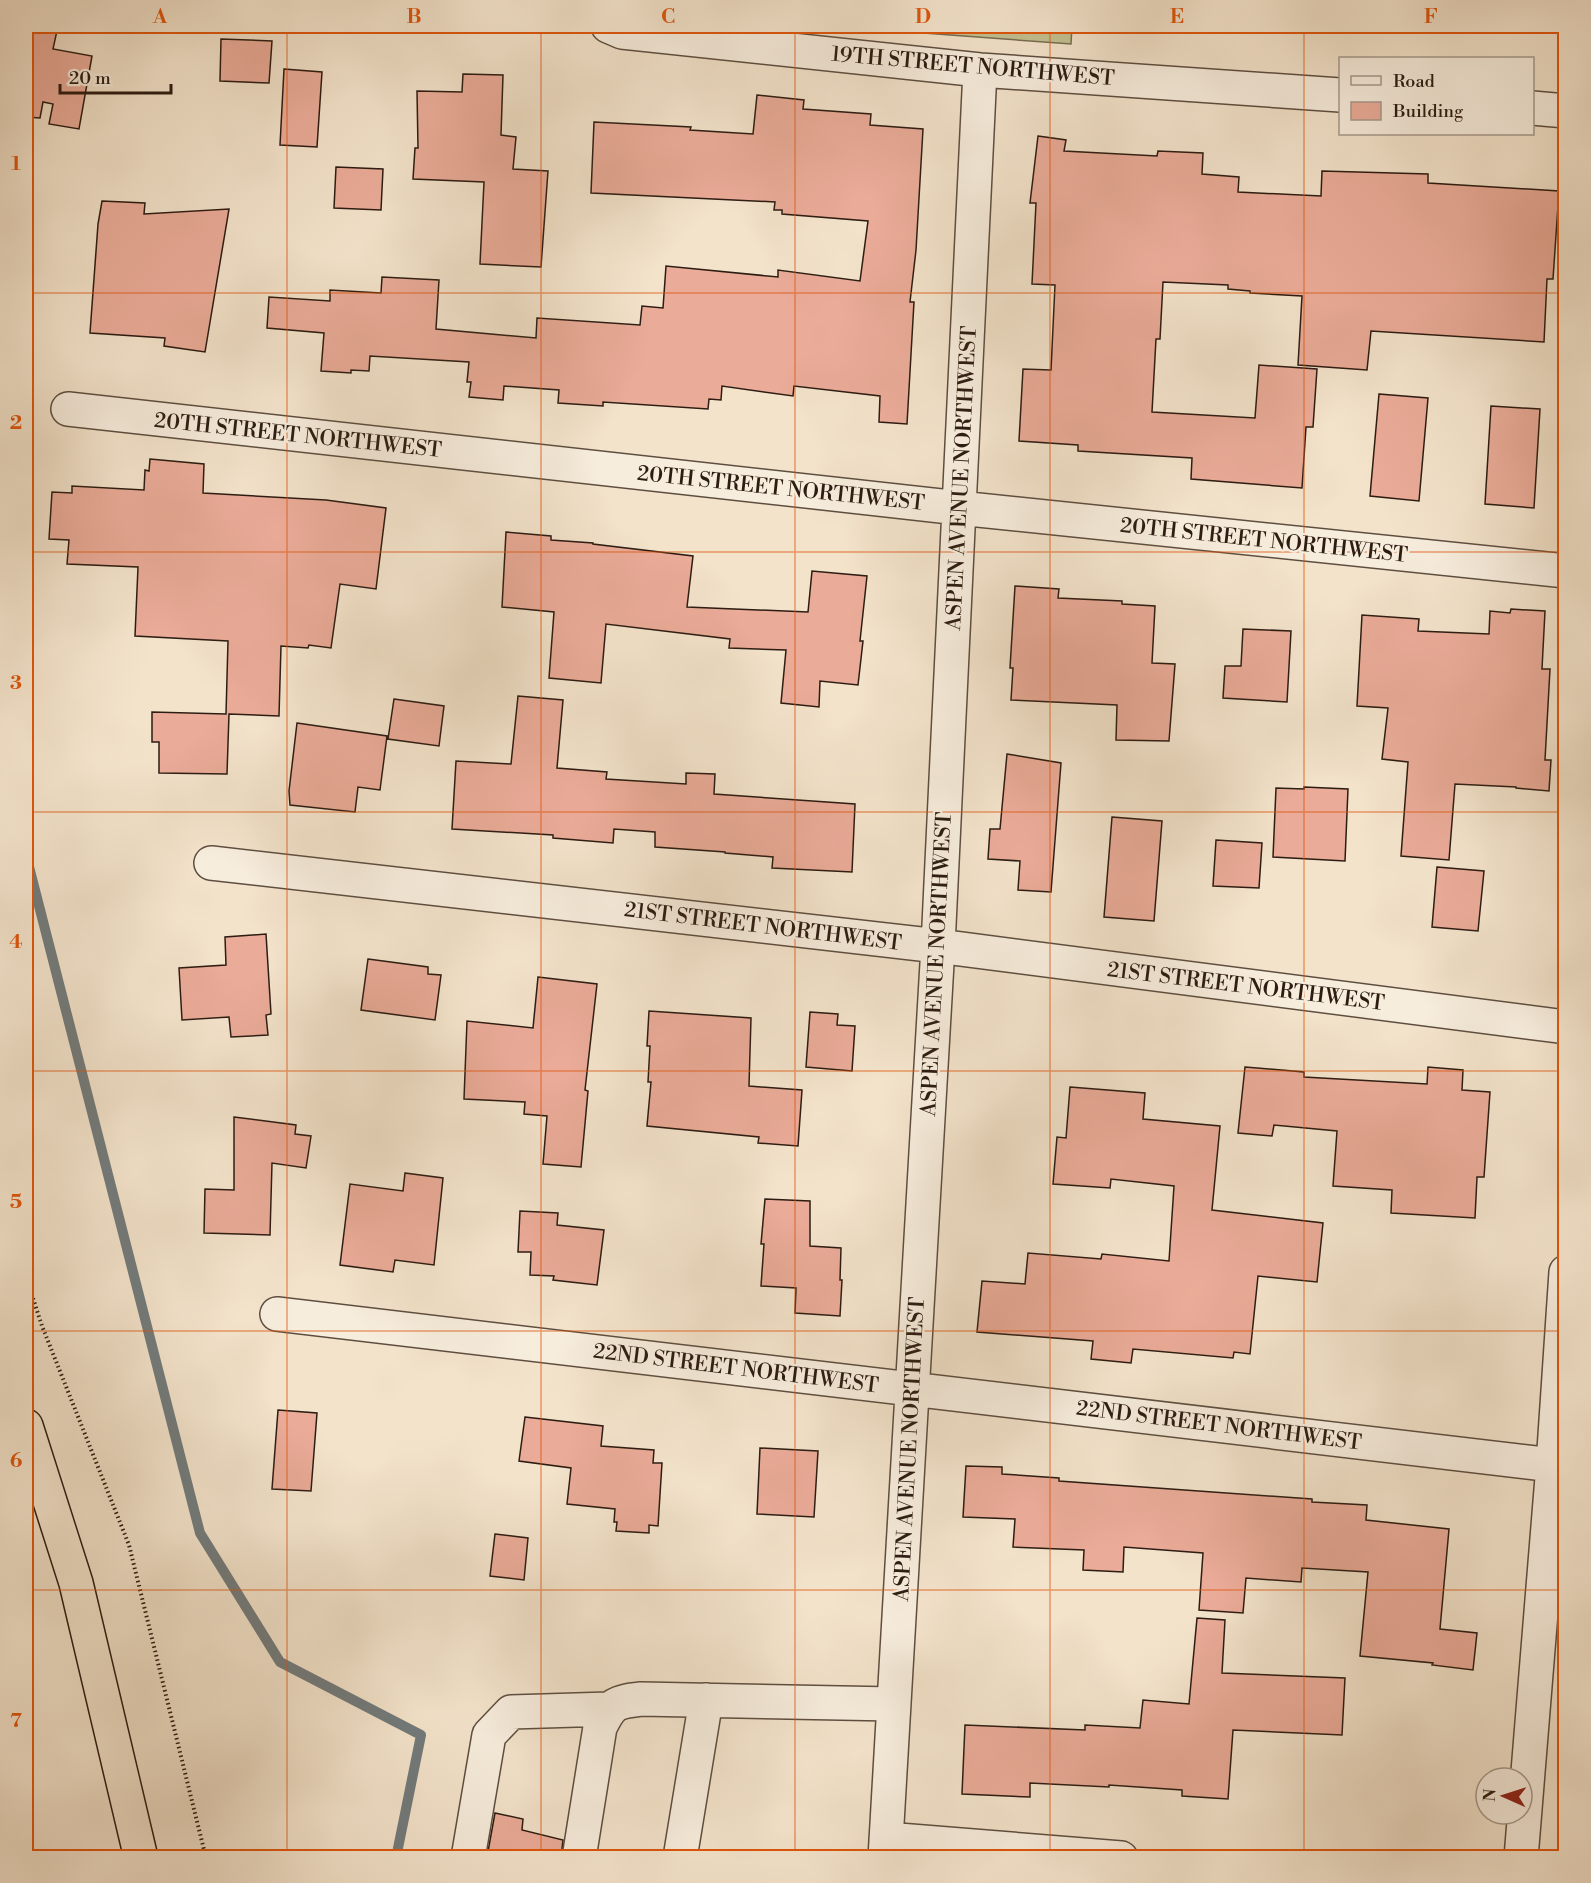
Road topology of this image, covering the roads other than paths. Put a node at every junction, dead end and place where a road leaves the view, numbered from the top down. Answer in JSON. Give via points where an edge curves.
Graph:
{"nodes":[{"id":1,"x":608,"y":26,"type":"edge"},
{"id":2,"x":741,"y":35,"type":"edge"},
{"id":3,"x":980,"y":70,"type":"junction"},
{"id":4,"x":1339,"y":95,"type":"edge"},
{"id":5,"x":1534,"y":108,"type":"edge"},
{"id":6,"x":1566,"y":111,"type":"edge"},
{"id":7,"x":68,"y":409,"type":"dead end"},
{"id":8,"x":959,"y":508,"type":"junction"},
{"id":9,"x":1566,"y":571,"type":"edge"},
{"id":10,"x":211,"y":863,"type":"dead end"},
{"id":11,"x":938,"y":946,"type":"junction"},
{"id":12,"x":1566,"y":1027,"type":"edge"},
{"id":13,"x":1566,"y":1272,"type":"edge"},
{"id":14,"x":277,"y":1314,"type":"dead end"},
{"id":15,"x":912,"y":1388,"type":"junction"},
{"id":16,"x":26,"y":1426,"type":"edge"},
{"id":17,"x":1553,"y":1465,"type":"junction"},
{"id":18,"x":706,"y":1700,"type":"junction"},
{"id":19,"x":893,"y":1704,"type":"junction"},
{"id":20,"x":609,"y":1709,"type":"junction"},
{"id":21,"x":885,"y":1848,"type":"edge"},
{"id":22,"x":141,"y":1857,"type":"edge"},
{"id":23,"x":468,"y":1857,"type":"edge"},
{"id":24,"x":579,"y":1857,"type":"edge"},
{"id":25,"x":680,"y":1857,"type":"edge"},
{"id":26,"x":1121,"y":1857,"type":"edge"},
{"id":27,"x":1521,"y":1857,"type":"edge"}],
"edges":[{"from":1,"to":2,"type":"street","name":"19TH STREET NORTHWEST","via":[[622,32]]},
{"from":2,"to":3,"type":"street","name":"19TH STREET NORTHWEST"},
{"from":3,"to":4,"type":"street","name":"19TH STREET NORTHWEST"},
{"from":3,"to":8,"type":"street","name":"ASPEN AVENUE NORTHWEST"},
{"from":5,"to":6,"type":"street"},
{"from":7,"to":8,"type":"street","name":"20TH STREET NORTHWEST"},
{"from":8,"to":9,"type":"street","name":"20TH STREET NORTHWEST"},
{"from":8,"to":11,"type":"street","name":"ASPEN AVENUE NORTHWEST"},
{"from":10,"to":11,"type":"street","name":"21ST STREET NORTHWEST"},
{"from":11,"to":12,"type":"street","name":"21ST STREET NORTHWEST"},
{"from":11,"to":15,"type":"street","name":"ASPEN AVENUE NORTHWEST"},
{"from":13,"to":17,"type":"street"},
{"from":14,"to":15,"type":"street","name":"22ND STREET NORTHWEST"},
{"from":15,"to":17,"type":"street","name":"22ND STREET NORTHWEST"},
{"from":15,"to":19,"type":"street","name":"ASPEN AVENUE NORTHWEST"},
{"from":16,"to":22,"type":"highway","via":[[76,1583]]},
{"from":17,"to":27,"type":"street"},
{"from":18,"to":19,"type":"street"},
{"from":18,"to":20,"type":"street","via":[[641,1700]]},
{"from":18,"to":25,"type":"street"},
{"from":19,"to":21,"type":"street","name":"ASPEN AVENUE NORTHWEST"},
{"from":20,"to":23,"type":"street","via":[[511,1712],[489,1735]]},
{"from":20,"to":24,"type":"street","via":[[600,1727]]},
{"from":21,"to":26,"type":"street"}]}
